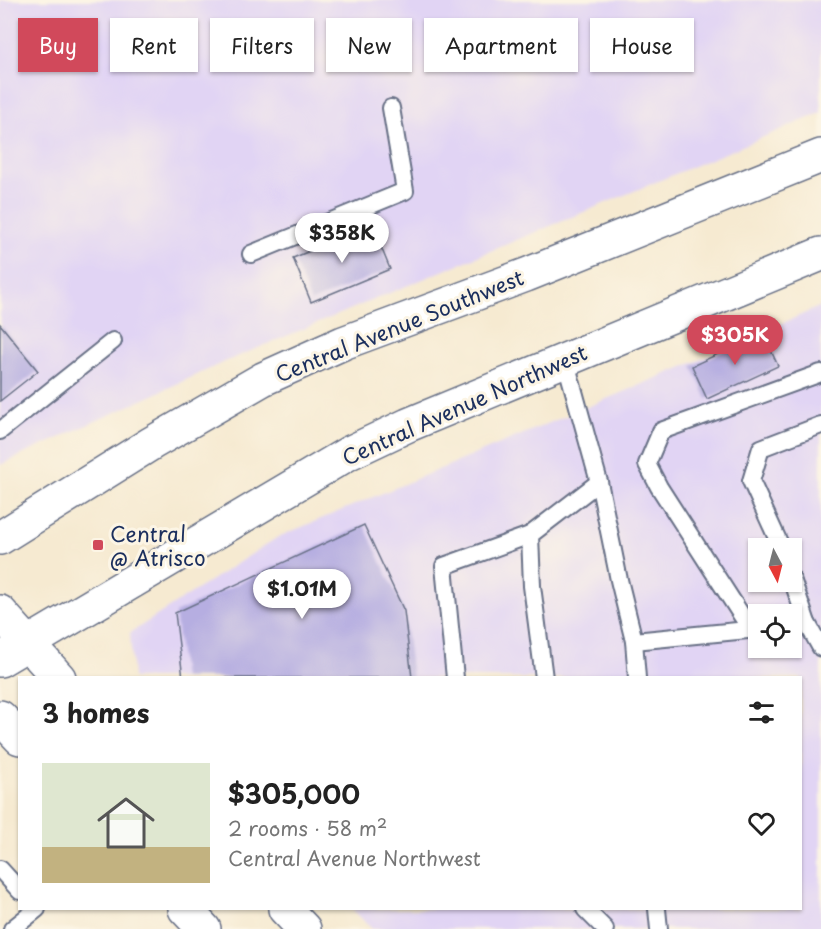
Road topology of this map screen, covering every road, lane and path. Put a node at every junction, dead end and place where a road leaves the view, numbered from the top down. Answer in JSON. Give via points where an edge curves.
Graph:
{"nodes":[{"id":1,"x":391,"y":108,"type":"dead end"},
{"id":2,"x":821,"y":156,"type":"edge"},
{"id":3,"x":251,"y":254,"type":"dead end"},
{"id":4,"x":821,"y":254,"type":"edge"},
{"id":5,"x":113,"y":340,"type":"dead end"},
{"id":6,"x":565,"y":359,"type":"junction"},
{"id":7,"x":821,"y":374,"type":"edge"},
{"id":8,"x":821,"y":425,"type":"edge"},
{"id":9,"x":0,"y":431,"type":"edge"},
{"id":10,"x":599,"y":482,"type":"junction"},
{"id":11,"x":530,"y":535,"type":"junction"},
{"id":12,"x":0,"y":538,"type":"edge"},
{"id":13,"x":777,"y":538,"type":"edge"},
{"id":14,"x":0,"y":612,"type":"edge"},
{"id":15,"x":748,"y":619,"type":"edge"},
{"id":16,"x":802,"y":626,"type":"edge"},
{"id":17,"x":748,"y":630,"type":"edge"},
{"id":18,"x":634,"y":641,"type":"junction"},
{"id":19,"x":821,"y":648,"type":"edge"},
{"id":20,"x":14,"y":652,"type":"edge"},
{"id":21,"x":56,"y":676,"type":"edge"},
{"id":22,"x":455,"y":676,"type":"edge"},
{"id":23,"x":544,"y":676,"type":"edge"},
{"id":24,"x":638,"y":676,"type":"edge"},
{"id":25,"x":0,"y":717,"type":"edge"},
{"id":26,"x":18,"y":736,"type":"edge"},
{"id":27,"x":0,"y":869,"type":"edge"},
{"id":28,"x":18,"y":889,"type":"edge"},
{"id":29,"x":35,"y":910,"type":"edge"},
{"id":30,"x":186,"y":910,"type":"edge"},
{"id":31,"x":286,"y":910,"type":"edge"},
{"id":32,"x":586,"y":910,"type":"edge"},
{"id":33,"x":657,"y":910,"type":"edge"},
{"id":34,"x":12,"y":929,"type":"edge"},
{"id":35,"x":204,"y":929,"type":"edge"},
{"id":36,"x":304,"y":929,"type":"edge"},
{"id":37,"x":605,"y":929,"type":"edge"},
{"id":38,"x":659,"y":929,"type":"edge"}],
"edges":[{"from":1,"to":3,"type":"lane","via":[[405,191]]},
{"from":2,"to":12,"type":"main road","name":"Central Avenue Southwest","via":[[526,275],[343,343],[263,379]]},
{"from":4,"to":6,"type":"main road","name":"Central Avenue Northwest"},
{"from":5,"to":9,"type":"lane"},
{"from":6,"to":10,"type":"lane"},
{"from":6,"to":20,"type":"main road","name":"Central Avenue Northwest","via":[[349,453]]},
{"from":7,"to":15,"type":"lane","via":[[661,431],[647,464]]},
{"from":8,"to":13,"type":"lane","via":[[761,448],[751,481]]},
{"from":10,"to":11,"type":"lane"},
{"from":10,"to":18,"type":"lane"},
{"from":11,"to":22,"type":"lane","via":[[444,566]]},
{"from":11,"to":23,"type":"lane"},
{"from":14,"to":20,"type":"main road"},
{"from":16,"to":19,"type":"lane"},
{"from":17,"to":18,"type":"lane"},
{"from":18,"to":24,"type":"lane"},
{"from":20,"to":21,"type":"main road"},
{"from":25,"to":26,"type":"main road"},
{"from":27,"to":28,"type":"lane"},
{"from":29,"to":34,"type":"lane"},
{"from":30,"to":35,"type":"main road"},
{"from":31,"to":36,"type":"main road"},
{"from":32,"to":37,"type":"lane"},
{"from":33,"to":38,"type":"lane"}]}
